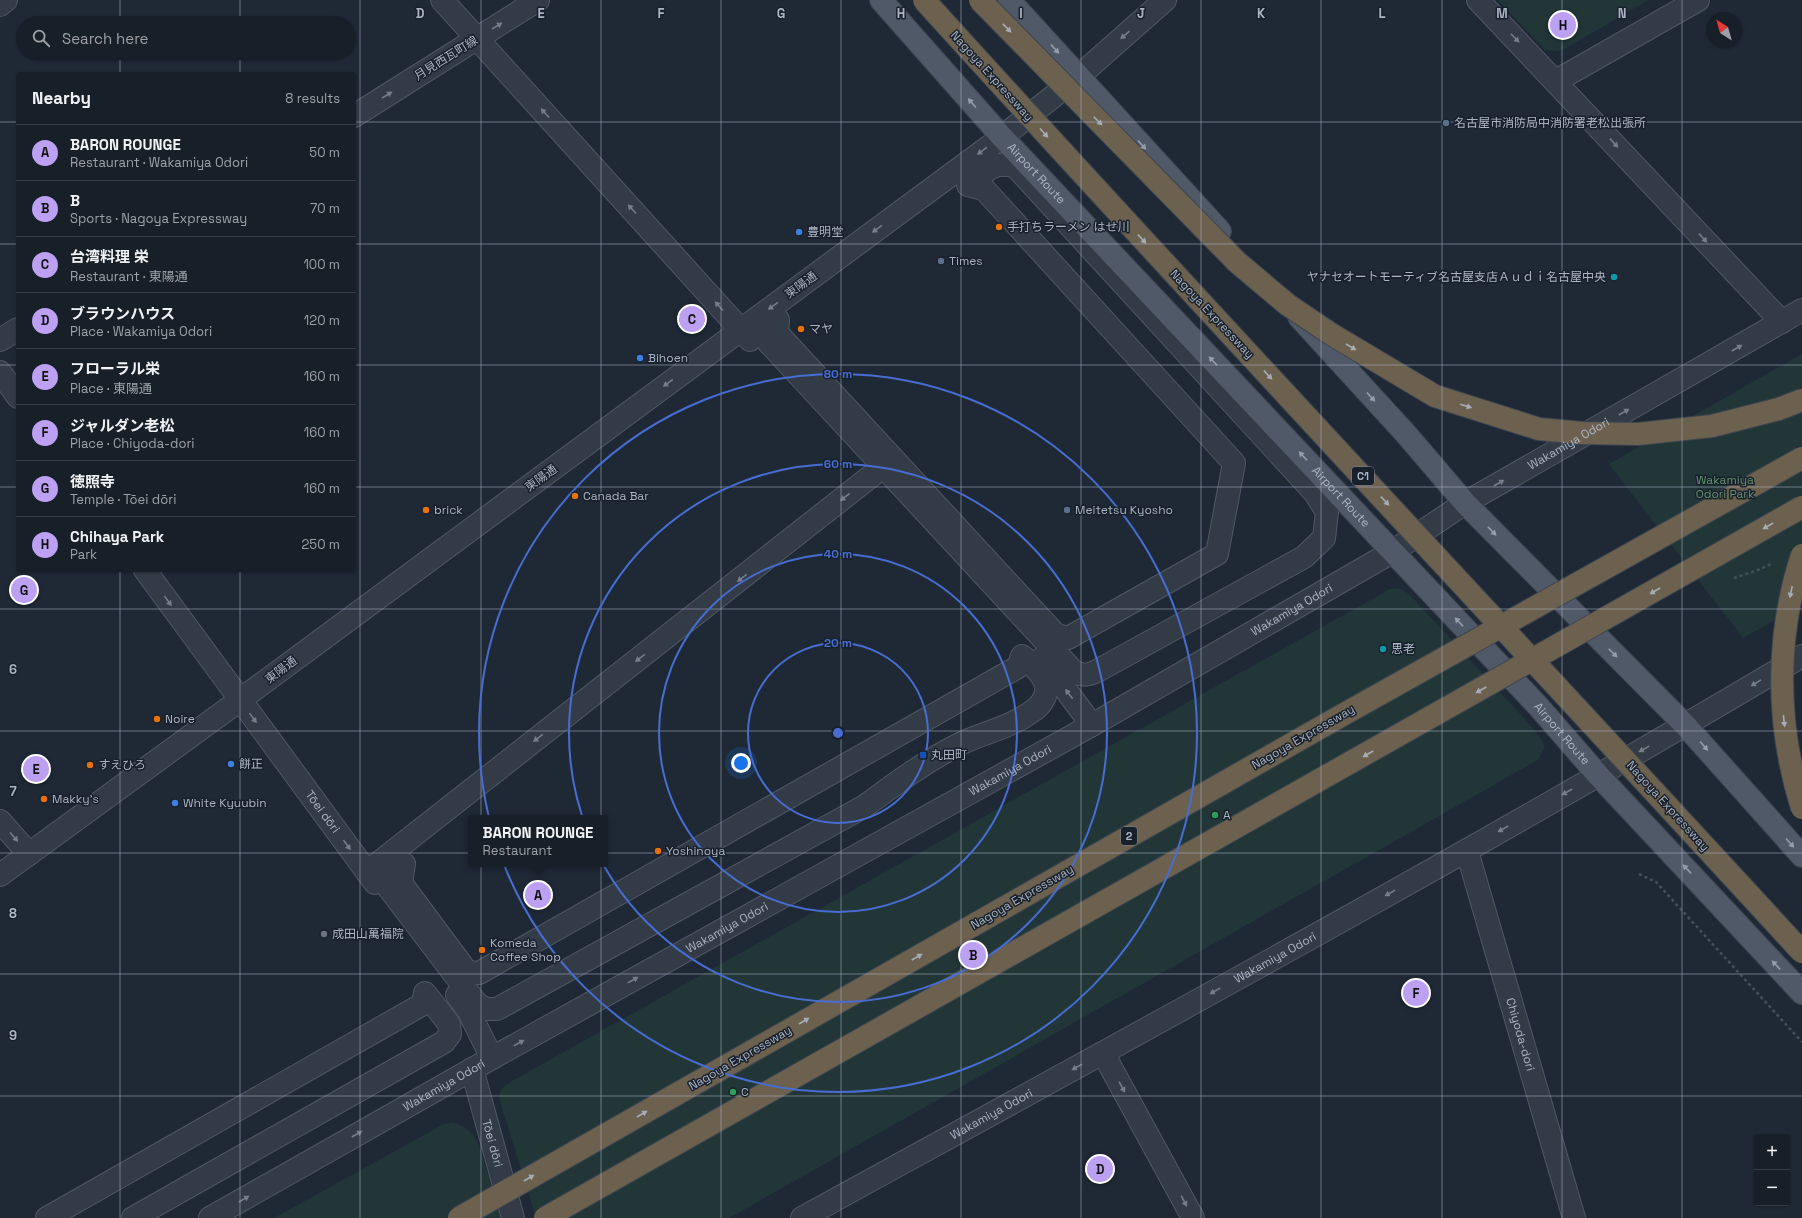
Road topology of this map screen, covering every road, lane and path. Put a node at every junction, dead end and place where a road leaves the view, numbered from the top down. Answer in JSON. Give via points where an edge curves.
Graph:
{"nodes":[{"id":1,"x":6,"y":0,"type":"edge"},
{"id":2,"x":442,"y":0,"type":"edge"},
{"id":3,"x":538,"y":0,"type":"edge"},
{"id":4,"x":881,"y":0,"type":"edge"},
{"id":5,"x":924,"y":0,"type":"edge"},
{"id":6,"x":980,"y":0,"type":"edge"},
{"id":7,"x":1009,"y":0,"type":"edge"},
{"id":8,"x":1164,"y":0,"type":"edge"},
{"id":9,"x":1478,"y":0,"type":"edge"},
{"id":10,"x":1698,"y":0,"type":"edge"},
{"id":11,"x":0,"y":5,"type":"edge"},
{"id":12,"x":477,"y":38,"type":"junction"},
{"id":13,"x":1079,"y":76,"type":"junction"},
{"id":14,"x":1556,"y":81,"type":"junction"},
{"id":15,"x":356,"y":115,"type":"edge"},
{"id":16,"x":1002,"y":137,"type":"junction"},
{"id":17,"x":1802,"y":310,"type":"edge"},
{"id":18,"x":1782,"y":322,"type":"junction"},
{"id":19,"x":741,"y":329,"type":"junction"},
{"id":20,"x":16,"y":330,"type":"edge"},
{"id":21,"x":0,"y":340,"type":"edge"},
{"id":22,"x":769,"y":343,"type":"joint"},
{"id":23,"x":0,"y":372,"type":"edge"},
{"id":24,"x":16,"y":394,"type":"edge"},
{"id":25,"x":1802,"y":400,"type":"edge"},
{"id":26,"x":1802,"y":458,"type":"edge"},
{"id":27,"x":875,"y":473,"type":"junction"},
{"id":28,"x":1465,"y":503,"type":"junction"},
{"id":29,"x":1802,"y":507,"type":"edge"},
{"id":30,"x":1392,"y":552,"type":"junction"},
{"id":31,"x":1802,"y":555,"type":"edge"},
{"id":32,"x":1777,"y":560,"type":"dead end"},
{"id":33,"x":146,"y":572,"type":"edge"},
{"id":34,"x":1728,"y":580,"type":"dead end"},
{"id":35,"x":1802,"y":656,"type":"edge"},
{"id":36,"x":240,"y":700,"type":"junction"},
{"id":37,"x":1092,"y":725,"type":"junction"},
{"id":38,"x":1686,"y":726,"type":"junction"},
{"id":39,"x":1598,"y":775,"type":"junction"},
{"id":40,"x":1802,"y":808,"type":"edge"},
{"id":41,"x":0,"y":821,"type":"edge"},
{"id":42,"x":1467,"y":851,"type":"junction"},
{"id":43,"x":29,"y":854,"type":"junction"},
{"id":44,"x":1802,"y":856,"type":"edge"},
{"id":45,"x":367,"y":872,"type":"junction"},
{"id":46,"x":1639,"y":874,"type":"dead end"},
{"id":47,"x":0,"y":875,"type":"edge"},
{"id":48,"x":391,"y":892,"type":"joint"},
{"id":49,"x":1802,"y":952,"type":"edge"},
{"id":50,"x":1802,"y":993,"type":"edge"},
{"id":51,"x":1802,"y":1042,"type":"edge"},
{"id":52,"x":1103,"y":1053,"type":"junction"},
{"id":53,"x":492,"y":1058,"type":"junction"},
{"id":54,"x":472,"y":1069,"type":"junction"},
{"id":55,"x":47,"y":1218,"type":"edge"},
{"id":56,"x":133,"y":1218,"type":"edge"},
{"id":57,"x":210,"y":1218,"type":"edge"},
{"id":58,"x":459,"y":1218,"type":"edge"},
{"id":59,"x":513,"y":1218,"type":"edge"},
{"id":60,"x":545,"y":1218,"type":"edge"},
{"id":61,"x":802,"y":1218,"type":"edge"},
{"id":62,"x":1193,"y":1218,"type":"edge"},
{"id":63,"x":1574,"y":1218,"type":"edge"}],
"edges":[{"from":1,"to":11,"type":"street"},
{"from":2,"to":12,"type":"street"},
{"from":12,"to":3,"type":"street","name":"月見西瓦町線","one_way":true},
{"from":16,"to":4,"type":"main road","name":"Airport Route","one_way":true},
{"from":5,"to":49,"type":"highway","name":"Nagoya Expressway","number":"C1","one_way":true,"bridge":true,"via":[[1072,164]]},
{"from":6,"to":25,"type":"highway","one_way":true,"bridge":true,"via":[[1237,262],[1288,305],[1331,334],[1435,396],[1539,429],[1638,434],[1712,426],[1779,409]]},
{"from":7,"to":13,"type":"main road","one_way":true},
{"from":8,"to":13,"type":"street","name":"東陽通","one_way":true},
{"from":9,"to":14,"type":"street","one_way":true},
{"from":10,"to":14,"type":"street"},
{"from":15,"to":12,"type":"street","name":"月見西瓦町線","one_way":true},
{"from":19,"to":12,"type":"street","one_way":true},
{"from":13,"to":16,"type":"street","name":"東陽通"},
{"from":13,"to":28,"type":"main road","one_way":true,"via":[[1406,434]]},
{"from":14,"to":18,"type":"street","one_way":true},
{"from":16,"to":19,"type":"street","name":"東陽通","one_way":true},
{"from":30,"to":16,"type":"main road","name":"Airport Route","one_way":true},
{"from":17,"to":18,"type":"street","name":"Wakamiya Odori"},
{"from":28,"to":18,"type":"street","name":"Wakamiya Odori","one_way":true},
{"from":19,"to":27,"type":"street"},
{"from":19,"to":36,"type":"street","name":"東陽通","one_way":true},
{"from":20,"to":21,"type":"street"},
{"from":22,"to":22,"type":"street","via":[[1079,675],[1092,674],[1304,557],[1324,538],[1327,512],[1315,493],[1016,167],[998,165],[968,185],[984,189],[1234,463],[1217,554],[1068,638],[1056,635],[778,333],[778,320],[766,332]]},
{"from":23,"to":24,"type":"street"},
{"from":58,"to":26,"type":"highway","name":"Nagoya Expressway","number":"2","one_way":true,"bridge":true,"via":[[1346,713]]},
{"from":37,"to":27,"type":"street","one_way":true,"via":[[1054,674]]},
{"from":27,"to":45,"type":"street","one_way":true},
{"from":28,"to":30,"type":"street","name":"Wakamiya Odori"},
{"from":28,"to":38,"type":"main road","one_way":true},
{"from":29,"to":60,"type":"highway","one_way":true,"bridge":true},
{"from":30,"to":37,"type":"street","name":"Wakamiya Odori"},
{"from":39,"to":30,"type":"main road","name":"Airport Route","one_way":true,"via":[[1538,706]]},
{"from":31,"to":40,"type":"highway","one_way":true,"bridge":true,"via":[[1786,616],[1781,687],[1789,757]]},
{"from":32,"to":34,"type":"path","via":[[1758,570]]},
{"from":33,"to":36,"type":"street","name":"Tōei dōri","one_way":true},
{"from":35,"to":38,"type":"street","one_way":true},
{"from":36,"to":43,"type":"street","name":"東陽通"},
{"from":36,"to":45,"type":"street","name":"Tōei dōri","one_way":true},
{"from":53,"to":37,"type":"street","name":"Wakamiya Odori","one_way":true},
{"from":38,"to":39,"type":"street","one_way":true},
{"from":38,"to":44,"type":"main road","one_way":true},
{"from":39,"to":42,"type":"street","name":"Wakamiya Odori","one_way":true},
{"from":50,"to":39,"type":"main road","name":"Airport Route","one_way":true},
{"from":41,"to":43,"type":"street","one_way":true},
{"from":42,"to":52,"type":"street","name":"Wakamiya Odori","one_way":true},
{"from":42,"to":63,"type":"street","name":"Chiyoda-dori"},
{"from":43,"to":47,"type":"street","name":"東陽通"},
{"from":45,"to":53,"type":"street","name":"Tōei dōri","via":[[468,1010]]},
{"from":46,"to":51,"type":"path","via":[[1656,882]]},
{"from":48,"to":48,"type":"street","via":[[476,1004],[486,1009],[498,1009],[865,806],[910,772],[963,743],[1011,725],[1041,704],[1046,689],[1045,682],[1038,670],[1022,656],[1018,667],[479,973],[468,972],[401,883],[404,864],[389,878],[388,887]]},
{"from":52,"to":61,"type":"street","name":"Wakamiya Odori","one_way":true},
{"from":52,"to":62,"type":"street","one_way":true},
{"from":53,"to":54,"type":"street","name":"Wakamiya Odori"},
{"from":57,"to":54,"type":"street","name":"Wakamiya Odori","one_way":true},
{"from":54,"to":59,"type":"street","name":"Tōei dōri"},
{"from":55,"to":56,"type":"street","via":[[422,1004],[426,994],[449,1024],[450,1034],[444,1042]]}]}
